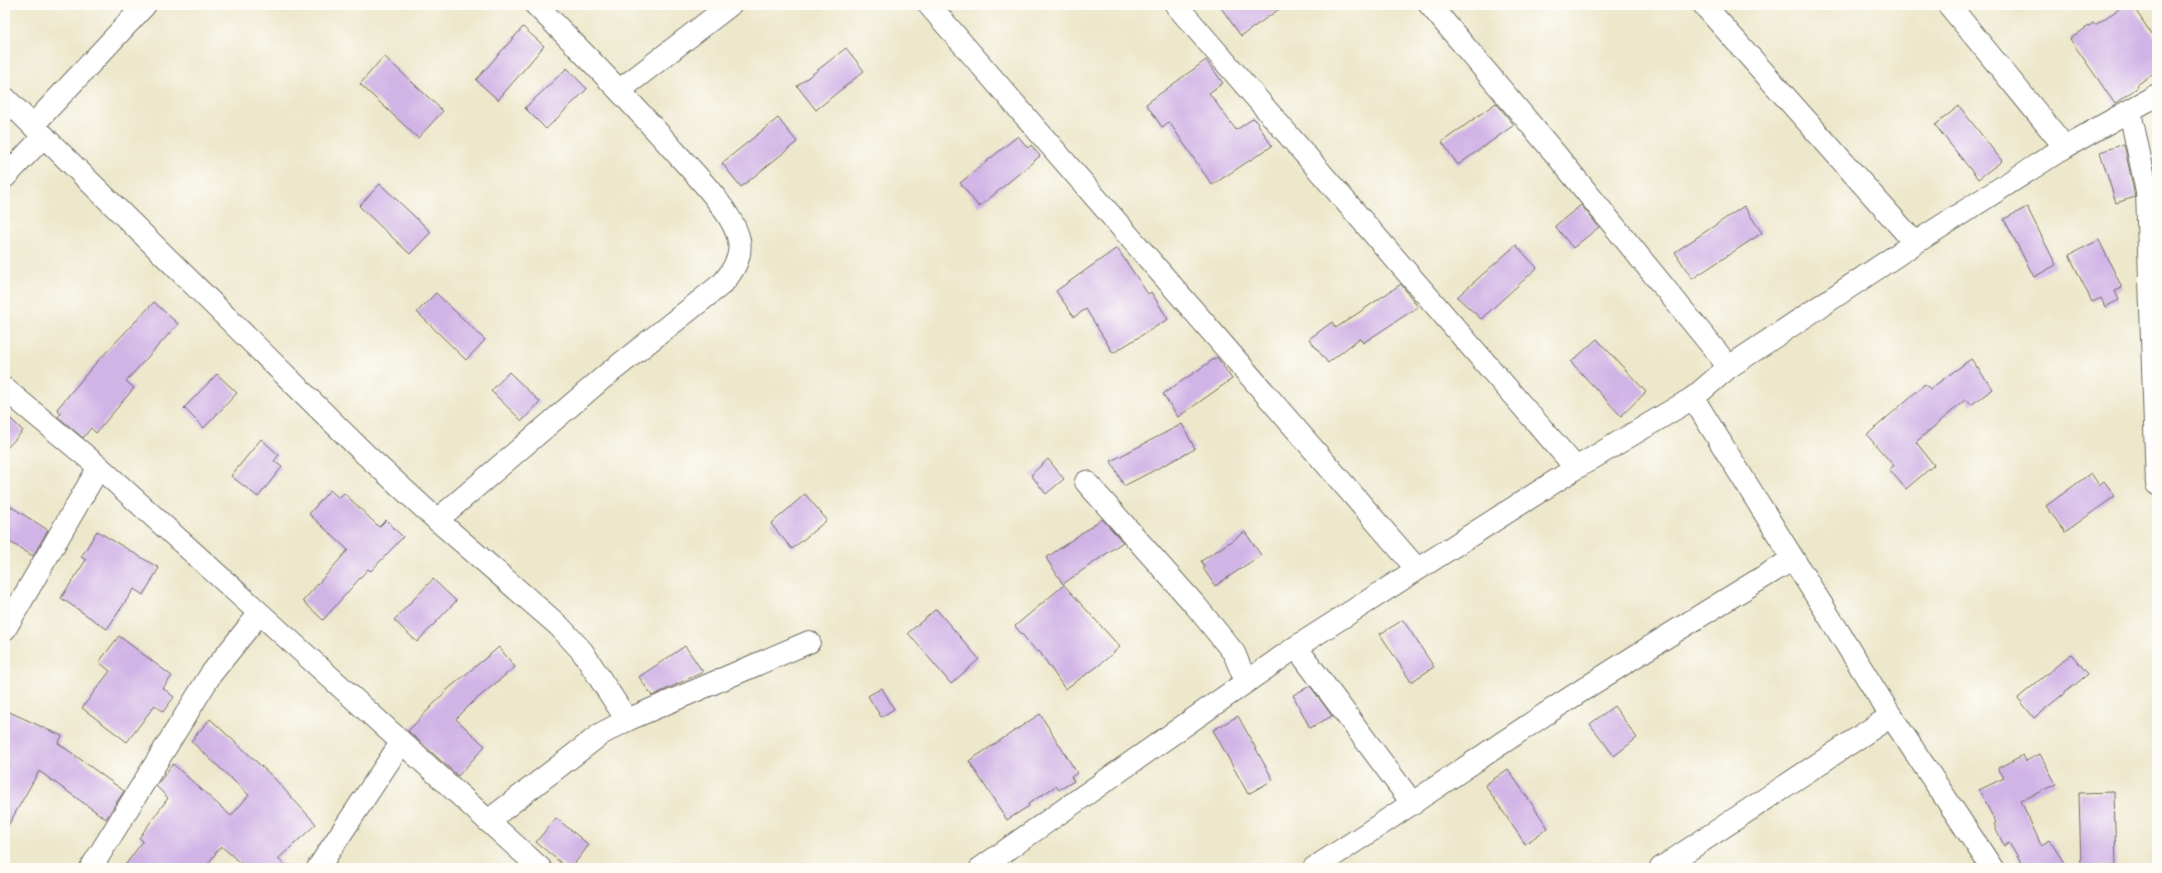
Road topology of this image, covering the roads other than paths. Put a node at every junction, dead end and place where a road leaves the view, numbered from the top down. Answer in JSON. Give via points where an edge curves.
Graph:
{"nodes":[{"id":1,"x":145,"y":5,"type":"edge"},
{"id":2,"x":536,"y":5,"type":"edge"},
{"id":3,"x":730,"y":5,"type":"edge"},
{"id":4,"x":929,"y":5,"type":"edge"},
{"id":5,"x":1176,"y":5,"type":"edge"},
{"id":6,"x":1430,"y":5,"type":"edge"},
{"id":7,"x":1704,"y":5,"type":"edge"},
{"id":8,"x":1949,"y":5,"type":"edge"},
{"id":9,"x":620,"y":90,"type":"junction"},
{"id":10,"x":2157,"y":94,"type":"edge"},
{"id":11,"x":5,"y":98,"type":"edge"},
{"id":12,"x":2130,"y":112,"type":"junction"},
{"id":13,"x":39,"y":130,"type":"junction"},
{"id":14,"x":2065,"y":147,"type":"junction"},
{"id":15,"x":5,"y":177,"type":"edge"},
{"id":16,"x":1915,"y":242,"type":"junction"},
{"id":17,"x":1729,"y":367,"type":"junction"},
{"id":18,"x":5,"y":389,"type":"edge"},
{"id":19,"x":1693,"y":398,"type":"junction"},
{"id":20,"x":99,"y":467,"type":"junction"},
{"id":21,"x":1576,"y":468,"type":"junction"},
{"id":22,"x":1086,"y":482,"type":"dead end"},
{"id":23,"x":2157,"y":484,"type":"edge"},
{"id":24,"x":437,"y":520,"type":"junction"},
{"id":25,"x":1793,"y":559,"type":"junction"},
{"id":26,"x":1417,"y":569,"type":"junction"},
{"id":27,"x":259,"y":614,"type":"junction"},
{"id":28,"x":5,"y":629,"type":"edge"},
{"id":29,"x":809,"y":642,"type":"dead end"},
{"id":30,"x":1296,"y":647,"type":"junction"},
{"id":31,"x":1246,"y":682,"type":"junction"},
{"id":32,"x":1891,"y":716,"type":"junction"},
{"id":33,"x":627,"y":720,"type":"junction"},
{"id":34,"x":401,"y":743,"type":"junction"},
{"id":35,"x":1413,"y":804,"type":"junction"},
{"id":36,"x":488,"y":821,"type":"junction"},
{"id":37,"x":91,"y":868,"type":"edge"},
{"id":38,"x":318,"y":868,"type":"edge"},
{"id":39,"x":540,"y":868,"type":"edge"},
{"id":40,"x":981,"y":868,"type":"edge"},
{"id":41,"x":1314,"y":868,"type":"edge"},
{"id":42,"x":1661,"y":868,"type":"edge"},
{"id":43,"x":1992,"y":868,"type":"edge"}],
"edges":[{"from":1,"to":13,"type":"street"},
{"from":2,"to":9,"type":"street"},
{"from":3,"to":9,"type":"street"},
{"from":4,"to":26,"type":"street"},
{"from":5,"to":21,"type":"street"},
{"from":6,"to":17,"type":"street"},
{"from":7,"to":16,"type":"street"},
{"from":8,"to":14,"type":"street"},
{"from":9,"to":24,"type":"street","via":[[714,196],[738,238],[739,254],[734,269],[724,283],[604,377]]},
{"from":10,"to":12,"type":"street"},
{"from":11,"to":13,"type":"street"},
{"from":12,"to":14,"type":"street"},
{"from":12,"to":23,"type":"street","via":[[2147,191]]},
{"from":13,"to":15,"type":"street"},
{"from":13,"to":24,"type":"street","via":[[365,454]]},
{"from":14,"to":16,"type":"street"},
{"from":16,"to":17,"type":"street"},
{"from":17,"to":19,"type":"street"},
{"from":18,"to":20,"type":"street"},
{"from":19,"to":21,"type":"street"},
{"from":19,"to":25,"type":"street"},
{"from":20,"to":27,"type":"street"},
{"from":20,"to":28,"type":"street"},
{"from":21,"to":26,"type":"street"},
{"from":22,"to":31,"type":"street","via":[[1211,623],[1234,653]]},
{"from":24,"to":33,"type":"street","via":[[559,626],[582,651]]},
{"from":25,"to":32,"type":"street"},
{"from":25,"to":35,"type":"street","via":[[1672,632]]},
{"from":26,"to":30,"type":"street"},
{"from":27,"to":34,"type":"street"},
{"from":27,"to":37,"type":"street","via":[[210,674]]},
{"from":29,"to":33,"type":"street"},
{"from":30,"to":31,"type":"street"},
{"from":30,"to":35,"type":"street"},
{"from":31,"to":40,"type":"street"},
{"from":32,"to":42,"type":"street"},
{"from":32,"to":43,"type":"street"},
{"from":33,"to":36,"type":"street","via":[[601,734]]},
{"from":34,"to":36,"type":"street"},
{"from":34,"to":38,"type":"street"},
{"from":35,"to":41,"type":"street"},
{"from":36,"to":39,"type":"street"}]}
